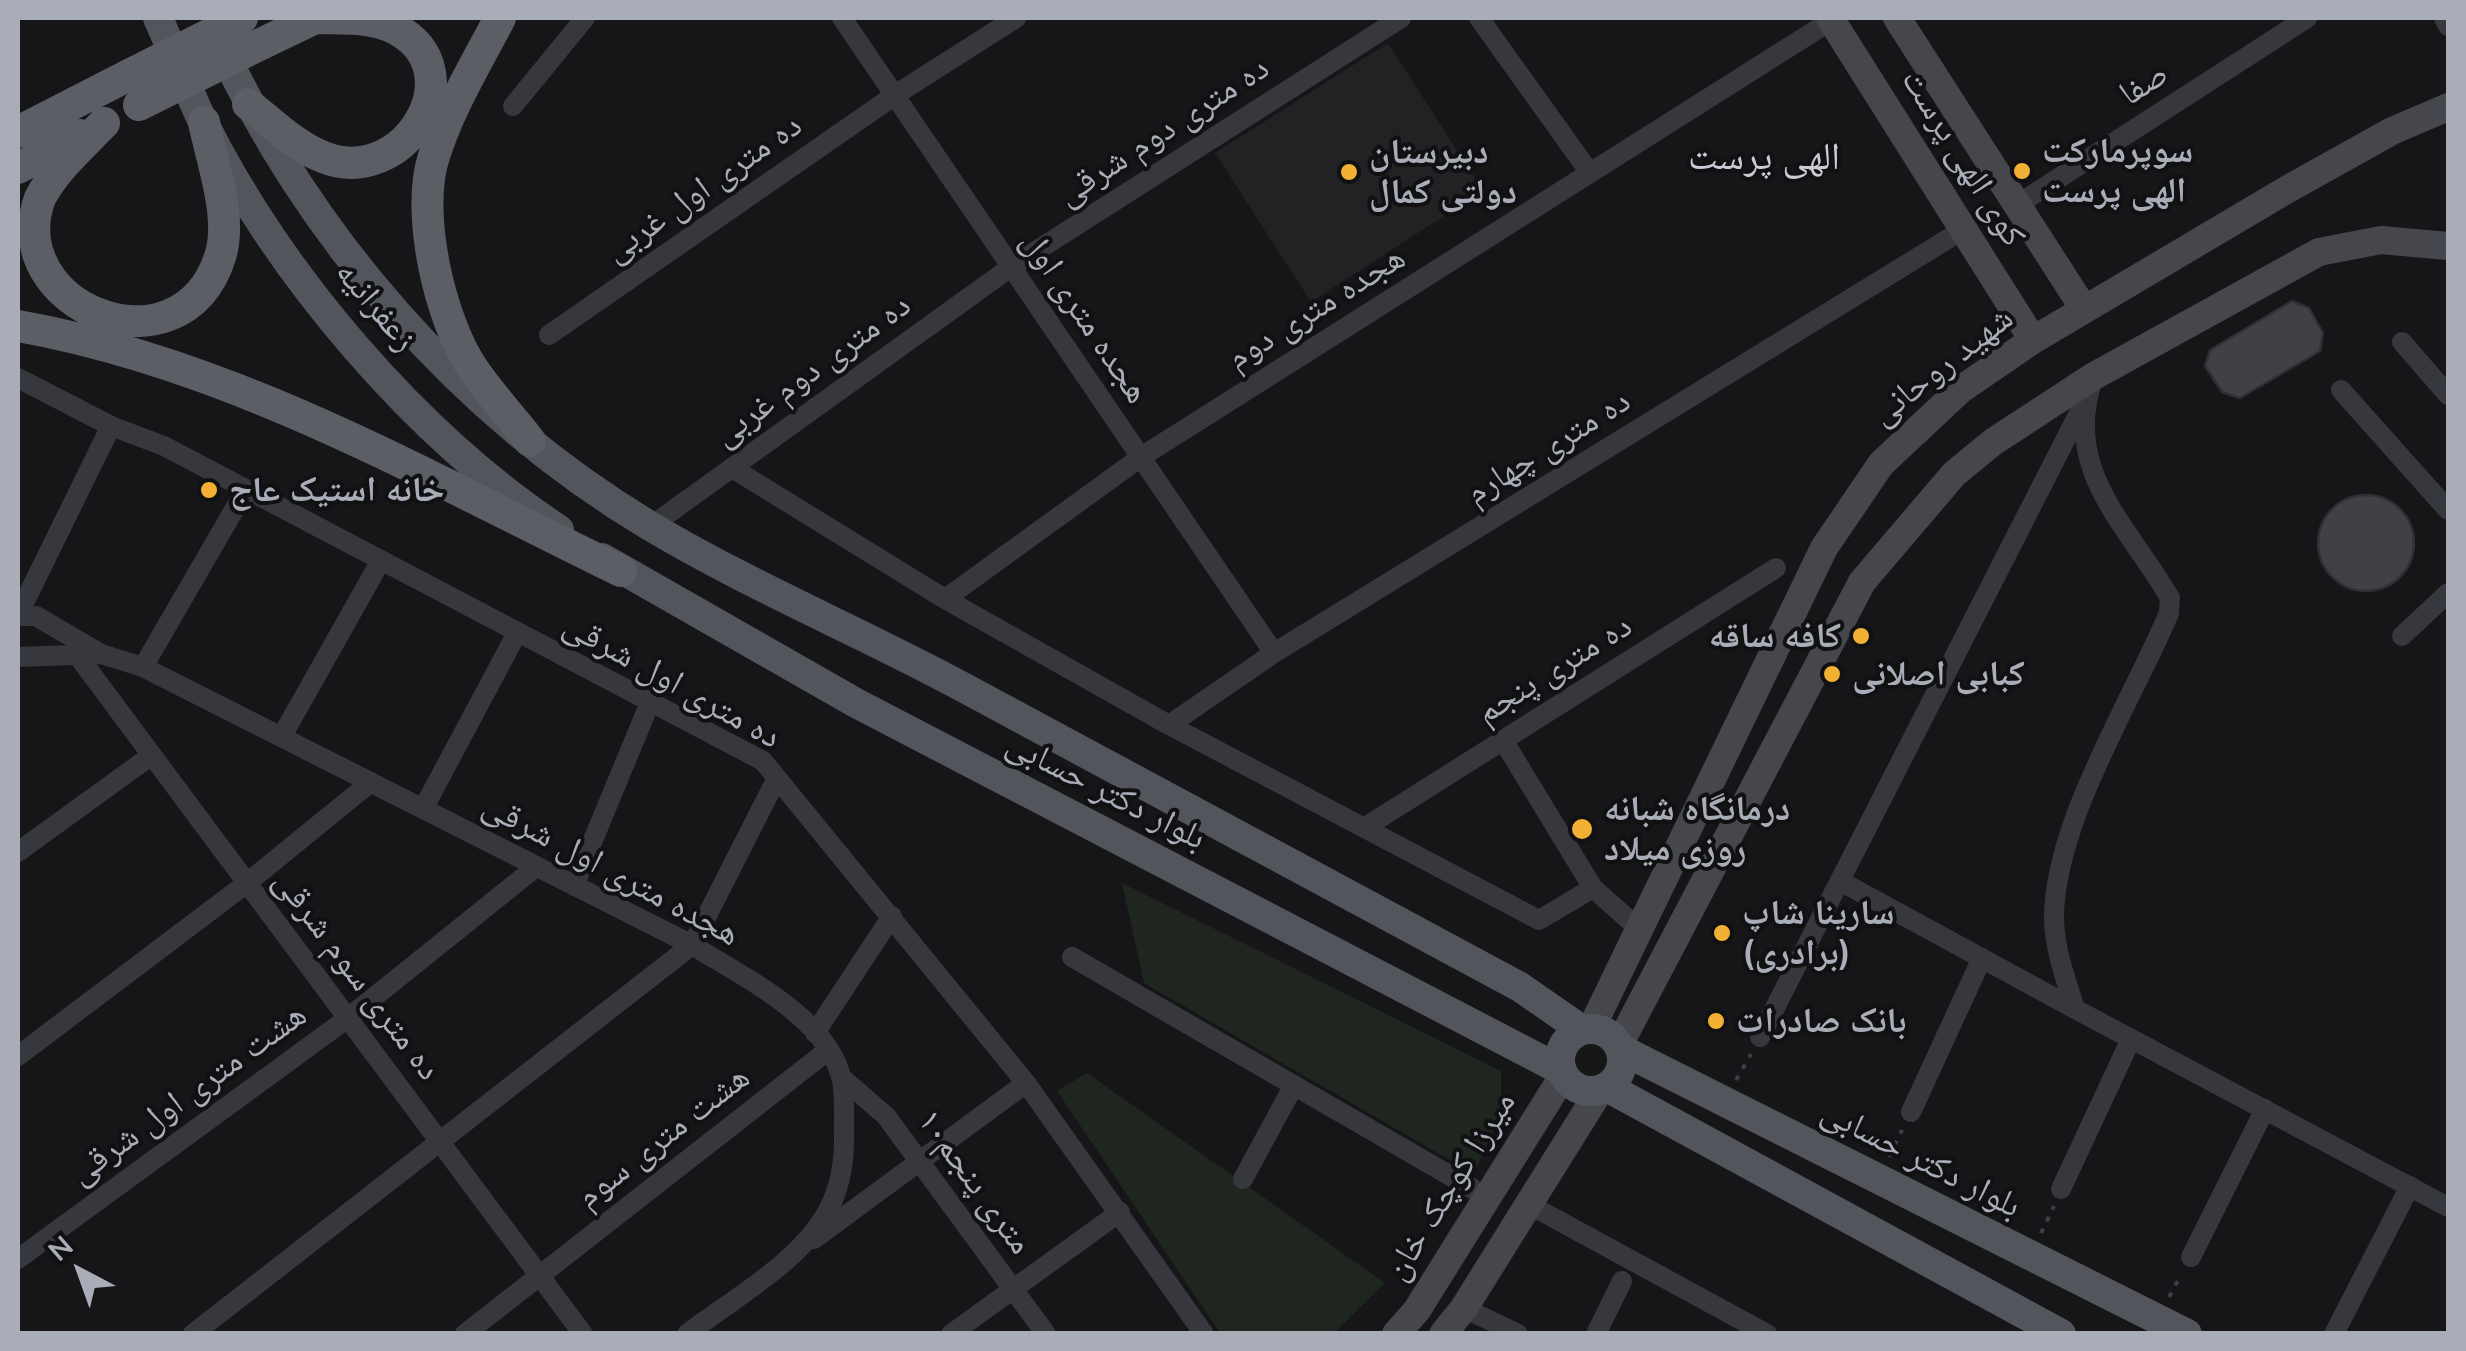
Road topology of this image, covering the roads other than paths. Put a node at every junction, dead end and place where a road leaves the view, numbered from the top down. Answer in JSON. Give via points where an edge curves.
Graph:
{"nodes":[{"id":1,"x":158,"y":18,"type":"edge"},
{"id":2,"x":208,"y":18,"type":"edge"},
{"id":3,"x":314,"y":18,"type":"edge"},
{"id":4,"x":500,"y":18,"type":"edge"},
{"id":5,"x":585,"y":18,"type":"edge"},
{"id":6,"x":842,"y":18,"type":"edge"},
{"id":7,"x":1016,"y":18,"type":"edge"},
{"id":8,"x":1401,"y":18,"type":"edge"},
{"id":9,"x":1478,"y":18,"type":"edge"},
{"id":10,"x":1832,"y":18,"type":"edge"},
{"id":11,"x":1896,"y":18,"type":"edge"},
{"id":12,"x":2306,"y":18,"type":"edge"},
{"id":13,"x":2444,"y":18,"type":"edge"},
{"id":14,"x":2448,"y":26,"type":"edge"},
{"id":15,"x":252,"y":30,"type":"edge"},
{"id":16,"x":895,"y":95,"type":"junction"},
{"id":17,"x":248,"y":104,"type":"junction"},
{"id":18,"x":513,"y":106,"type":"dead end"},
{"id":19,"x":18,"y":107,"type":"edge"},
{"id":20,"x":101,"y":107,"type":"junction"},
{"id":21,"x":2448,"y":107,"type":"edge"},
{"id":22,"x":204,"y":122,"type":"junction"},
{"id":23,"x":18,"y":132,"type":"edge"},
{"id":24,"x":18,"y":168,"type":"edge"},
{"id":25,"x":1590,"y":173,"type":"junction"},
{"id":26,"x":2017,"y":205,"type":"junction"},
{"id":27,"x":1964,"y":230,"type":"junction"},
{"id":28,"x":2448,"y":246,"type":"edge"},
{"id":29,"x":1012,"y":266,"type":"junction"},
{"id":30,"x":2084,"y":309,"type":"junction"},
{"id":31,"x":18,"y":326,"type":"edge"},
{"id":32,"x":549,"y":335,"type":"dead end"},
{"id":33,"x":2033,"y":340,"type":"junction"},
{"id":34,"x":2402,"y":342,"type":"dead end"},
{"id":35,"x":2094,"y":376,"type":"junction"},
{"id":36,"x":18,"y":378,"type":"edge"},
{"id":37,"x":2340,"y":390,"type":"dead end"},
{"id":38,"x":2448,"y":395,"type":"edge"},
{"id":39,"x":2084,"y":404,"type":"junction"},
{"id":40,"x":111,"y":426,"type":"junction"},
{"id":41,"x":530,"y":441,"type":"junction"},
{"id":42,"x":1141,"y":458,"type":"junction"},
{"id":43,"x":732,"y":468,"type":"junction"},
{"id":44,"x":245,"y":492,"type":"junction"},
{"id":45,"x":2448,"y":510,"type":"edge"},
{"id":46,"x":650,"y":526,"type":"junction"},
{"id":47,"x":380,"y":562,"type":"junction"},
{"id":48,"x":1776,"y":568,"type":"dead end"},
{"id":49,"x":622,"y":571,"type":"junction"},
{"id":50,"x":2448,"y":593,"type":"edge"},
{"id":51,"x":945,"y":600,"type":"junction"},
{"id":52,"x":18,"y":616,"type":"edge"},
{"id":53,"x":518,"y":632,"type":"junction"},
{"id":54,"x":2402,"y":636,"type":"dead end"},
{"id":55,"x":1274,"y":653,"type":"junction"},
{"id":56,"x":101,"y":654,"type":"junction"},
{"id":57,"x":78,"y":656,"type":"junction"},
{"id":58,"x":18,"y":657,"type":"edge"},
{"id":59,"x":144,"y":667,"type":"junction"},
{"id":60,"x":651,"y":700,"type":"junction"},
{"id":61,"x":1169,"y":725,"type":"junction"},
{"id":62,"x":282,"y":736,"type":"junction"},
{"id":63,"x":1504,"y":740,"type":"junction"},
{"id":64,"x":152,"y":755,"type":"junction"},
{"id":65,"x":777,"y":778,"type":"junction"},
{"id":66,"x":371,"y":782,"type":"junction"},
{"id":67,"x":424,"y":808,"type":"junction"},
{"id":68,"x":1367,"y":826,"type":"junction"},
{"id":69,"x":18,"y":852,"type":"edge"},
{"id":70,"x":536,"y":867,"type":"junction"},
{"id":71,"x":1840,"y":880,"type":"junction"},
{"id":72,"x":247,"y":883,"type":"junction"},
{"id":73,"x":574,"y":886,"type":"junction"},
{"id":74,"x":1593,"y":888,"type":"junction"},
{"id":75,"x":892,"y":916,"type":"junction"},
{"id":76,"x":1637,"y":927,"type":"junction"},
{"id":77,"x":692,"y":945,"type":"junction"},
{"id":78,"x":1072,"y":957,"type":"dead end"},
{"id":79,"x":1982,"y":958,"type":"junction"},
{"id":80,"x":2075,"y":1009,"type":"junction"},
{"id":81,"x":348,"y":1018,"type":"junction"},
{"id":82,"x":1586,"y":1029,"type":"junction"},
{"id":83,"x":1760,"y":1037,"type":"road end"},
{"id":84,"x":2131,"y":1038,"type":"junction"},
{"id":85,"x":821,"y":1042,"type":"junction"},
{"id":86,"x":1620,"y":1047,"type":"junction"},
{"id":87,"x":18,"y":1056,"type":"edge"},
{"id":88,"x":1562,"y":1073,"type":"junction"},
{"id":89,"x":842,"y":1078,"type":"junction"},
{"id":90,"x":1026,"y":1084,"type":"junction"},
{"id":91,"x":1294,"y":1085,"type":"junction"},
{"id":92,"x":1604,"y":1088,"type":"junction"},
{"id":93,"x":2264,"y":1109,"type":"junction"},
{"id":94,"x":1911,"y":1112,"type":"road end"},
{"id":95,"x":440,"y":1142,"type":"junction"},
{"id":96,"x":920,"y":1161,"type":"junction"},
{"id":97,"x":1242,"y":1179,"type":"dead end"},
{"id":98,"x":2410,"y":1186,"type":"junction"},
{"id":99,"x":2061,"y":1189,"type":"road end"},
{"id":100,"x":1487,"y":1197,"type":"junction"},
{"id":101,"x":1530,"y":1204,"type":"junction"},
{"id":102,"x":2448,"y":1207,"type":"edge"},
{"id":103,"x":1120,"y":1212,"type":"junction"},
{"id":104,"x":790,"y":1256,"type":"junction"},
{"id":105,"x":2190,"y":1257,"type":"road end"},
{"id":106,"x":18,"y":1259,"type":"edge"},
{"id":107,"x":539,"y":1275,"type":"junction"},
{"id":108,"x":1622,"y":1281,"type":"dead end"},
{"id":109,"x":1014,"y":1289,"type":"junction"},
{"id":110,"x":1416,"y":1310,"type":"junction"},
{"id":111,"x":1451,"y":1324,"type":"edge"},
{"id":112,"x":193,"y":1334,"type":"edge"},
{"id":113,"x":465,"y":1334,"type":"edge"},
{"id":114,"x":583,"y":1334,"type":"edge"},
{"id":115,"x":687,"y":1334,"type":"edge"},
{"id":116,"x":951,"y":1334,"type":"edge"},
{"id":117,"x":1046,"y":1334,"type":"edge"},
{"id":118,"x":1204,"y":1334,"type":"edge"},
{"id":119,"x":1396,"y":1334,"type":"edge"},
{"id":120,"x":1518,"y":1334,"type":"edge"},
{"id":121,"x":1596,"y":1334,"type":"edge"},
{"id":122,"x":1767,"y":1334,"type":"edge"},
{"id":123,"x":2061,"y":1334,"type":"edge"},
{"id":124,"x":2187,"y":1334,"type":"edge"},
{"id":125,"x":2334,"y":1334,"type":"edge"}],
"edges":[{"from":1,"to":22,"type":"main road","name":"زعفرانیه"},
{"from":2,"to":17,"type":"main road","name":"زعفرانیه"},
{"from":3,"to":15,"type":"highway"},
{"from":3,"to":17,"type":"highway","via":[[370,20],[398,30],[425,54],[431,80],[425,112],[406,142],[381,158],[350,164],[322,157]]},
{"from":4,"to":41,"type":"highway","via":[[432,159],[429,230],[454,331],[472,368]]},
{"from":5,"to":18,"type":"street"},
{"from":6,"to":16,"type":"street","name":"هجده متری اول"},
{"from":7,"to":16,"type":"street"},
{"from":8,"to":29,"type":"street","name":"ده متری دوم شرقی"},
{"from":9,"to":25,"type":"street"},
{"from":10,"to":25,"type":"street","name":"هجده متری دوم"},
{"from":10,"to":27,"type":"main road","name":"کوی الهی پرست"},
{"from":11,"to":26,"type":"main road","name":"کوی الهی پرست"},
{"from":12,"to":26,"type":"street","name":"صفا"},
{"from":13,"to":14,"type":"street"},
{"from":15,"to":20,"type":"highway","bridge":true},
{"from":16,"to":29,"type":"street","name":"هجده متری اول"},
{"from":16,"to":32,"type":"street","name":"ده متری اول غربی"},
{"from":17,"to":41,"type":"main road","name":"زعفرانیه","via":[[327,230],[390,305]]},
{"from":19,"to":20,"type":"highway"},
{"from":20,"to":22,"type":"highway","via":[[38,201],[31,229],[46,282],[66,301],[110,322],[164,317],[209,282],[222,254],[222,213]]},
{"from":20,"to":23,"type":"highway"},
{"from":20,"to":24,"type":"highway"},
{"from":21,"to":30,"type":"main road","name":"شهید روحانی","via":[[2392,131]]},
{"from":22,"to":49,"type":"main road","name":"زعفرانیه","via":[[289,258],[373,364],[451,447]]},
{"from":25,"to":42,"type":"street","name":"هجده متری دوم"},
{"from":26,"to":30,"type":"main road","name":"کوی الهی پرست"},
{"from":27,"to":33,"type":"main road","name":"کوی الهی پرست"},
{"from":27,"to":55,"type":"street","name":"ده متری چهارم"},
{"from":28,"to":35,"type":"main road","via":[[2381,240],[2319,252]]},
{"from":29,"to":42,"type":"street","name":"هجده متری اول"},
{"from":29,"to":43,"type":"street","name":"ده متری دوم غربی"},
{"from":30,"to":33,"type":"main road","name":"شهید روحانی"},
{"from":31,"to":49,"type":"highway","via":[[162,362],[266,400]]},
{"from":33,"to":76,"type":"main road","name":"شهید روحانی","via":[[1911,431],[1856,497],[1824,548]]},
{"from":34,"to":38,"type":"street"},
{"from":35,"to":39,"type":"street"},
{"from":35,"to":86,"type":"main road","via":[[1954,474],[1862,582]]},
{"from":36,"to":40,"type":"street","name":"ده متری اول شرقی"},
{"from":37,"to":45,"type":"street"},
{"from":39,"to":71,"type":"street"},
{"from":39,"to":80,"type":"street","via":[[2081,425],[2096,480],[2170,598],[2064,850],[2054,917]]},
{"from":40,"to":44,"type":"street","name":"ده متری اول شرقی","via":[[164,446]]},
{"from":40,"to":52,"type":"street"},
{"from":41,"to":46,"type":"main road","name":"زعفرانیه"},
{"from":42,"to":51,"type":"street","name":"هجده متری دوم"},
{"from":42,"to":55,"type":"street","name":"هجده متری اول"},
{"from":43,"to":46,"type":"street","name":"ده متری دوم غربی"},
{"from":43,"to":51,"type":"street"},
{"from":44,"to":47,"type":"street","name":"ده متری اول شرقی"},
{"from":44,"to":59,"type":"street"},
{"from":46,"to":82,"type":"main road","name":"بلوار دکتر حسابی","via":[[890,648],[1520,987]]},
{"from":47,"to":53,"type":"street","name":"ده متری اول شرقی"},
{"from":47,"to":62,"type":"street"},
{"from":48,"to":63,"type":"street","name":"ده متری پنجم"},
{"from":49,"to":88,"type":"main road","name":"بلوار دکتر حسابی","via":[[856,703]]},
{"from":50,"to":54,"type":"street"},
{"from":51,"to":61,"type":"street"},
{"from":52,"to":56,"type":"street","via":[[36,616]]},
{"from":53,"to":60,"type":"street","name":"ده متری اول شرقی"},
{"from":53,"to":67,"type":"street"},
{"from":55,"to":61,"type":"street","name":"ده متری چهارم"},
{"from":56,"to":57,"type":"street","name":"هجده متری اول شرقی"},
{"from":56,"to":59,"type":"street","name":"هجده متری اول شرقی"},
{"from":57,"to":58,"type":"street","name":"هجده متری اول شرقی"},
{"from":57,"to":64,"type":"street","name":"ده متری سوم شرقی"},
{"from":59,"to":62,"type":"street","name":"هجده متری اول شرقی"},
{"from":60,"to":65,"type":"street","name":"ده متری اول شرقی","via":[[763,761]]},
{"from":60,"to":73,"type":"street"},
{"from":61,"to":68,"type":"street"},
{"from":62,"to":66,"type":"street","name":"هجده متری اول شرقی"},
{"from":63,"to":68,"type":"street","name":"ده متری پنجم"},
{"from":63,"to":74,"type":"street"},
{"from":64,"to":69,"type":"street"},
{"from":64,"to":72,"type":"street","name":"ده متری سوم شرقی"},
{"from":65,"to":75,"type":"street","name":"ده متری اول شرقی"},
{"from":65,"to":77,"type":"street"},
{"from":66,"to":67,"type":"street","name":"هجده متری اول شرقی"},
{"from":66,"to":72,"type":"street"},
{"from":67,"to":70,"type":"street","name":"هجده متری اول شرقی"},
{"from":68,"to":74,"type":"street","via":[[1539,920]]},
{"from":70,"to":73,"type":"street","name":"هجده متری اول شرقی"},
{"from":70,"to":81,"type":"street","name":"هشت متری اول شرقی"},
{"from":71,"to":79,"type":"street"},
{"from":71,"to":83,"type":"street"},
{"from":72,"to":81,"type":"street","name":"ده متری سوم شرقی"},
{"from":72,"to":87,"type":"street"},
{"from":73,"to":77,"type":"street","name":"هجده متری اول شرقی"},
{"from":74,"to":76,"type":"street"},
{"from":75,"to":85,"type":"street","name":"هشت متری سوم"},
{"from":75,"to":90,"type":"street","name":"ده متری اول شرقی"},
{"from":76,"to":82,"type":"main road","name":"شهید روحانی"},
{"from":77,"to":85,"type":"street","name":"هجده متری اول شرقی","via":[[777,997]]},
{"from":77,"to":95,"type":"street"},
{"from":78,"to":91,"type":"street"},
{"from":79,"to":80,"type":"street"},
{"from":79,"to":94,"type":"street"},
{"from":80,"to":84,"type":"street"},
{"from":81,"to":95,"type":"street","name":"ده متری سوم شرقی"},
{"from":81,"to":106,"type":"street","name":"هشت متری اول شرقی"},
{"from":82,"to":86,"type":"main road","via":[[1607,1032]]},
{"from":82,"to":88,"type":"main road","via":[[1563,1046]]},
{"from":84,"to":93,"type":"street"},
{"from":84,"to":99,"type":"street"},
{"from":85,"to":89,"type":"street","name":"هجده متری اول شرقی"},
{"from":85,"to":107,"type":"street","name":"هشت متری سوم"},
{"from":86,"to":92,"type":"main road","via":[[1622,1068]]},
{"from":86,"to":124,"type":"main road","name":"بلوار دکتر حسابی"},
{"from":88,"to":92,"type":"main road","via":[[1580,1090]]},
{"from":88,"to":100,"type":"main road","name":"میرزا کوچک خان"},
{"from":89,"to":96,"type":"street","name":"۱۰متری پنجم","via":[[886,1116]]},
{"from":89,"to":104,"type":"street","name":"هجده متری اول شرقی","via":[[845,1175],[817,1227]]},
{"from":90,"to":96,"type":"street"},
{"from":90,"to":103,"type":"street","name":"ده متری اول شرقی"},
{"from":91,"to":97,"type":"street"},
{"from":91,"to":100,"type":"street"},
{"from":92,"to":101,"type":"main road"},
{"from":92,"to":123,"type":"main road"},
{"from":93,"to":98,"type":"street"},
{"from":93,"to":105,"type":"street"},
{"from":95,"to":107,"type":"street","name":"ده متری سوم شرقی"},
{"from":95,"to":112,"type":"street"},
{"from":96,"to":104,"type":"street"},
{"from":96,"to":109,"type":"street","name":"۱۰متری پنجم"},
{"from":98,"to":102,"type":"street"},
{"from":98,"to":125,"type":"street"},
{"from":100,"to":110,"type":"main road","name":"میرزا کوچک خان"},
{"from":101,"to":111,"type":"main road"},
{"from":101,"to":122,"type":"street"},
{"from":103,"to":109,"type":"street"},
{"from":103,"to":118,"type":"street","name":"ده متری اول شرقی"},
{"from":104,"to":115,"type":"street","name":"هجده متری اول شرقی"},
{"from":107,"to":113,"type":"street","name":"هشت متری سوم"},
{"from":107,"to":114,"type":"street","name":"ده متری سوم شرقی"},
{"from":108,"to":121,"type":"street"},
{"from":109,"to":116,"type":"street"},
{"from":109,"to":117,"type":"street","name":"۱۰متری پنجم"},
{"from":110,"to":111,"type":"main road"},
{"from":110,"to":119,"type":"main road","name":"میرزا کوچک خان"},
{"from":111,"to":120,"type":"street"}]}
